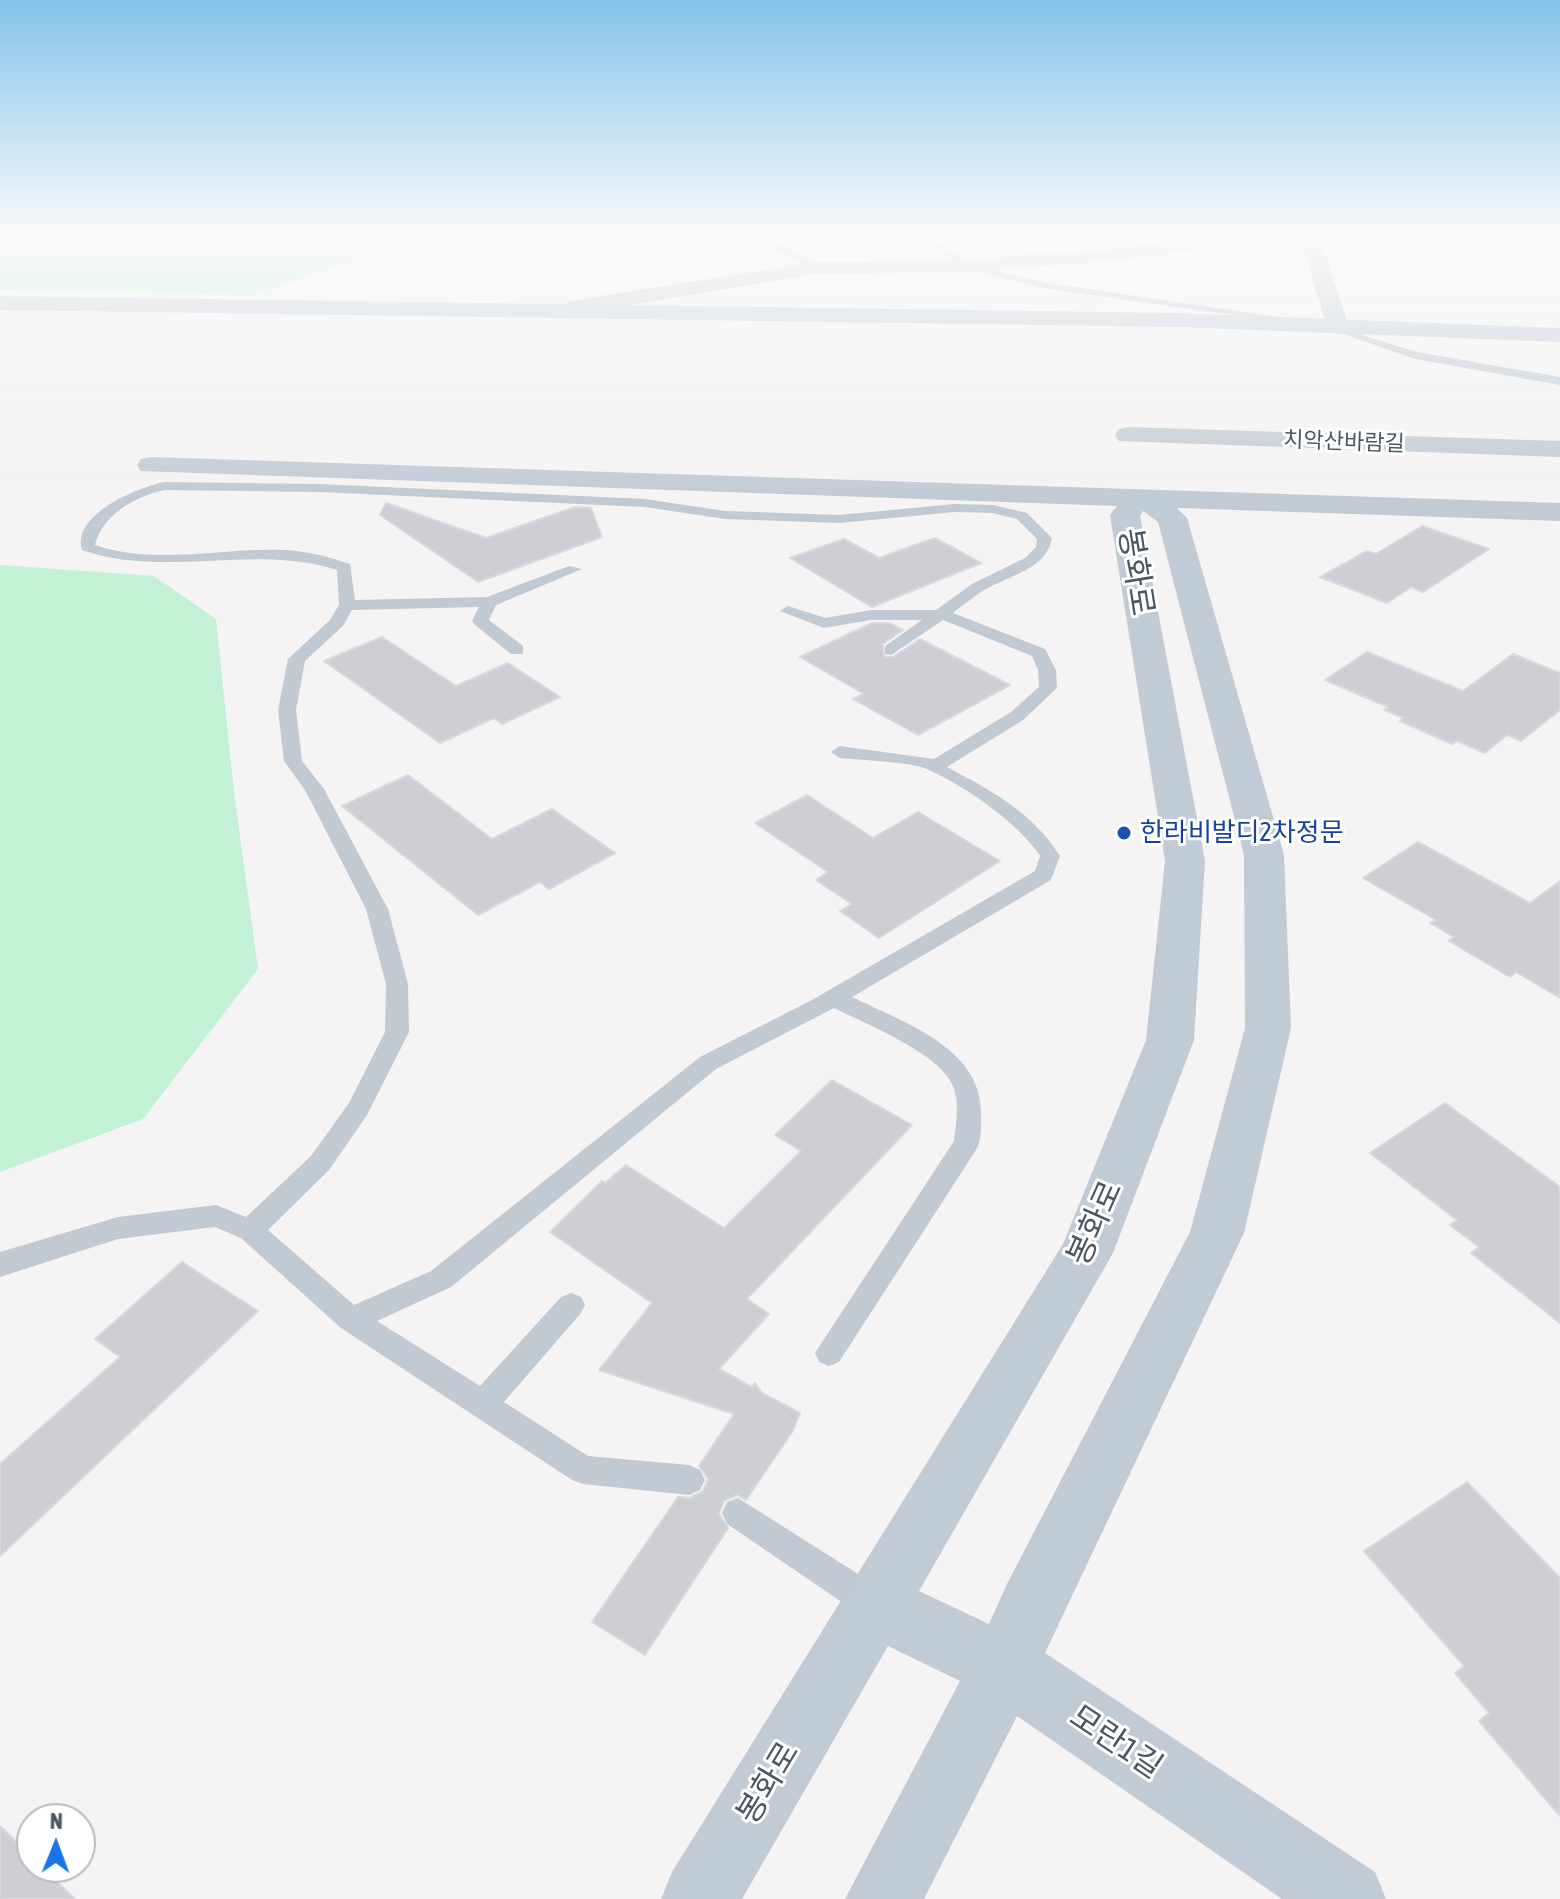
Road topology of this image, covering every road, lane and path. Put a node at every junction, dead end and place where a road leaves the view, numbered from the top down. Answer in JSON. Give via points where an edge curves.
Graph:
{"nodes":[{"id":1,"x":1192,"y":321,"type":"edge"},
{"id":2,"x":1293,"y":321,"type":"edge"},
{"id":3,"x":1336,"y":321,"type":"edge"},
{"id":4,"x":1338,"y":327,"type":"junction"},
{"id":5,"x":1560,"y":335,"type":"edge"},
{"id":6,"x":1560,"y":381,"type":"edge"},
{"id":7,"x":1128,"y":435,"type":"dead end"},
{"id":8,"x":1560,"y":449,"type":"edge"},
{"id":9,"x":151,"y":465,"type":"dead end"},
{"id":10,"x":1140,"y":496,"type":"junction"},
{"id":11,"x":1560,"y":512,"type":"edge"},
{"id":12,"x":574,"y":569,"type":"dead end"},
{"id":13,"x":489,"y":602,"type":"junction"},
{"id":14,"x":347,"y":605,"type":"junction"},
{"id":15,"x":788,"y":611,"type":"dead end"},
{"id":16,"x":944,"y":615,"type":"junction"},
{"id":17,"x":517,"y":650,"type":"dead end"},
{"id":18,"x":891,"y":650,"type":"dead end"},
{"id":19,"x":840,"y":752,"type":"dead end"},
{"id":20,"x":937,"y":765,"type":"junction"},
{"id":21,"x":834,"y":998,"type":"junction"},
{"id":22,"x":250,"y":1230,"type":"junction"},
{"id":23,"x":0,"y":1266,"type":"edge"},
{"id":24,"x":571,"y":1305,"type":"dead end"},
{"id":25,"x":351,"y":1319,"type":"junction"},
{"id":26,"x":829,"y":1353,"type":"dead end"},
{"id":27,"x":482,"y":1405,"type":"junction"},
{"id":28,"x":689,"y":1480,"type":"dead end"},
{"id":29,"x":738,"y":1513,"type":"dead end"},
{"id":30,"x":874,"y":1604,"type":"junction"},
{"id":31,"x":1005,"y":1667,"type":"junction"},
{"id":32,"x":699,"y":1899,"type":"edge"},
{"id":33,"x":883,"y":1899,"type":"edge"},
{"id":34,"x":1348,"y":1899,"type":"edge"}],
"edges":[{"from":1,"to":4,"type":"street"},
{"from":2,"to":4,"type":"lane"},
{"from":3,"to":4,"type":"street"},
{"from":4,"to":5,"type":"street"},
{"from":4,"to":6,"type":"lane","via":[[1415,355]]},
{"from":7,"to":8,"type":"street","name":"치악산바람길"},
{"from":9,"to":10,"type":"street"},
{"from":10,"to":11,"type":"street"},
{"from":10,"to":30,"type":"street","name":"봉화로","via":[[1125,515],[1185,861],[1170,1040],[1086,1253]]},
{"from":10,"to":31,"type":"street","name":"봉화로","via":[[1172,518],[1264,855],[1268,1028],[1217,1233]]},
{"from":12,"to":13,"type":"lane"},
{"from":13,"to":14,"type":"lane"},
{"from":13,"to":17,"type":"lane","via":[[480,621]]},
{"from":14,"to":16,"type":"lane","via":[[345,567],[330,559],[101,554],[87,547],[88,533],[126,501],[164,486],[645,503],[725,515],[839,519],[993,509],[1022,516],[1037,528],[1045,538],[1043,548],[1030,561],[978,587]]},
{"from":14,"to":22,"type":"lane","via":[[337,623],[297,659],[287,710],[290,736],[293,761],[314,789],[377,909],[397,984],[397,1032],[358,1108],[320,1163]]},
{"from":15,"to":16,"type":"lane","via":[[824,623],[871,615]]},
{"from":16,"to":18,"type":"lane"},
{"from":16,"to":20,"type":"lane","via":[[1039,653],[1048,688],[1017,716]]},
{"from":19,"to":20,"type":"lane"},
{"from":20,"to":21,"type":"lane","via":[[1004,806],[1039,835],[1050,856],[1044,875]]},
{"from":21,"to":25,"type":"lane","via":[[708,1063],[441,1279]]},
{"from":21,"to":26,"type":"lane","via":[[924,1045],[960,1075],[969,1102],[967,1143]]},
{"from":22,"to":23,"type":"lane","via":[[216,1216],[118,1228]]},
{"from":22,"to":25,"type":"lane"},
{"from":24,"to":27,"type":"lane"},
{"from":25,"to":27,"type":"lane"},
{"from":27,"to":28,"type":"lane","via":[[583,1470]]},
{"from":29,"to":30,"type":"lane"},
{"from":30,"to":31,"type":"street","name":"모란1길"},
{"from":30,"to":32,"type":"street","name":"봉화로"},
{"from":31,"to":33,"type":"street","name":"봉화로"},
{"from":31,"to":34,"type":"street","name":"모란1길"}]}
